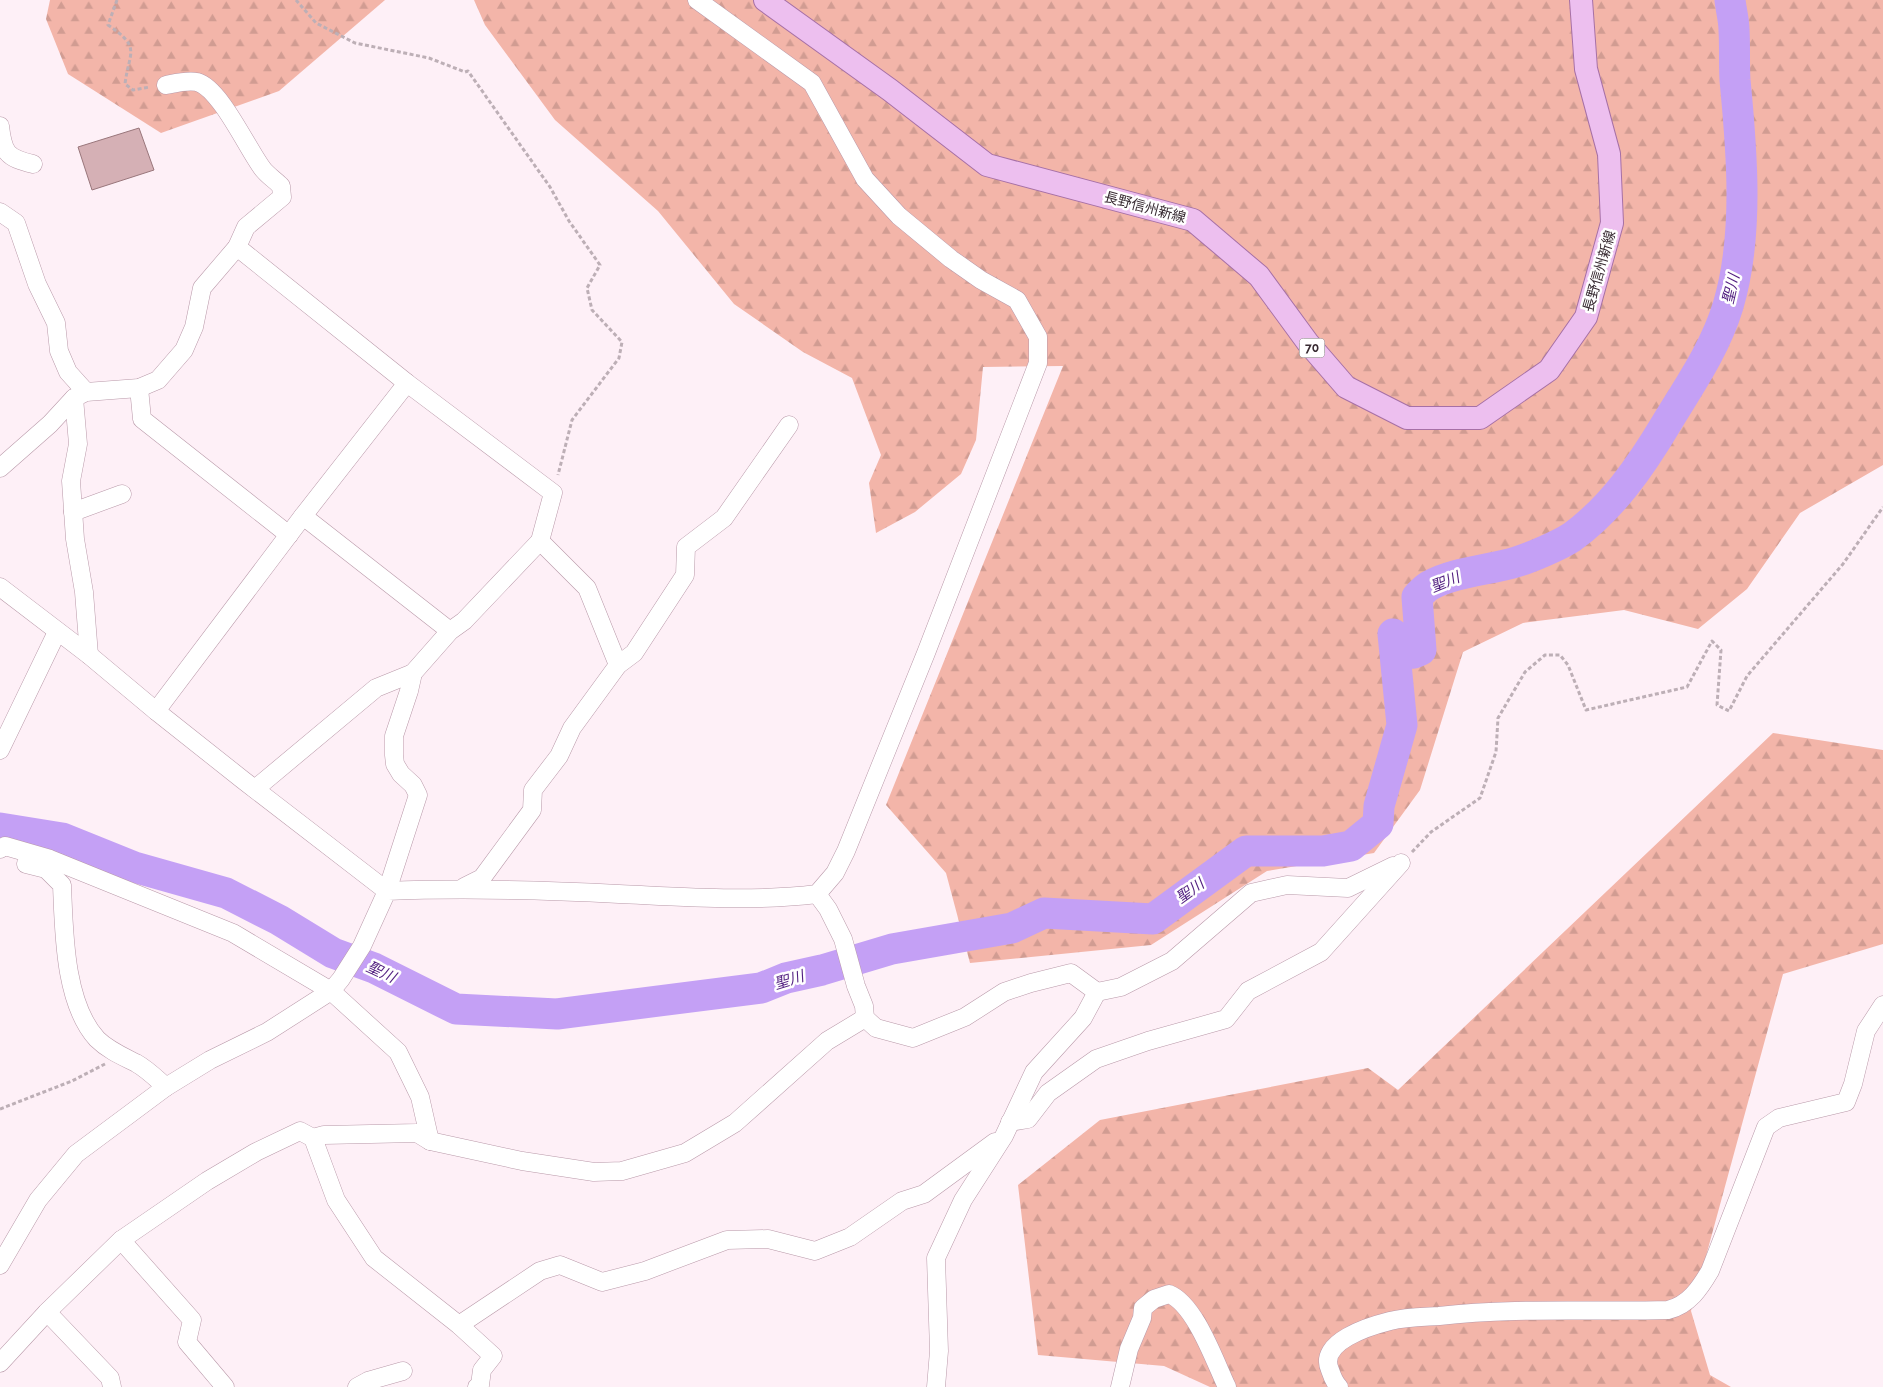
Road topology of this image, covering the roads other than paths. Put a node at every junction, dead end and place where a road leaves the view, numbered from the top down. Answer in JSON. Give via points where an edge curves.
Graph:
{"nodes":[{"id":1,"x":697,"y":0,"type":"edge"},
{"id":2,"x":764,"y":0,"type":"edge"},
{"id":3,"x":1581,"y":0,"type":"edge"},
{"id":4,"x":166,"y":84,"type":"road end"},
{"id":5,"x":0,"y":126,"type":"edge"},
{"id":6,"x":34,"y":164,"type":"dead end"},
{"id":7,"x":0,"y":212,"type":"edge"},
{"id":8,"x":237,"y":247,"type":"junction"},
{"id":9,"x":407,"y":383,"type":"junction"},
{"id":10,"x":139,"y":388,"type":"junction"},
{"id":11,"x":80,"y":395,"type":"junction"},
{"id":12,"x":789,"y":425,"type":"dead end"},
{"id":13,"x":0,"y":468,"type":"edge"},
{"id":14,"x":122,"y":494,"type":"dead end"},
{"id":15,"x":73,"y":512,"type":"junction"},
{"id":16,"x":303,"y":516,"type":"junction"},
{"id":17,"x":289,"y":535,"type":"junction"},
{"id":18,"x":540,"y":541,"type":"junction"},
{"id":19,"x":0,"y":587,"type":"edge"},
{"id":20,"x":450,"y":631,"type":"junction"},
{"id":21,"x":56,"y":632,"type":"junction"},
{"id":22,"x":89,"y":655,"type":"junction"},
{"id":23,"x":618,"y":665,"type":"junction"},
{"id":24,"x":413,"y":673,"type":"junction"},
{"id":25,"x":156,"y":711,"type":"junction"},
{"id":26,"x":0,"y":750,"type":"edge"},
{"id":27,"x":255,"y":789,"type":"junction"},
{"id":28,"x":0,"y":849,"type":"edge"},
{"id":29,"x":0,"y":857,"type":"edge"},
{"id":30,"x":461,"y":888,"type":"junction"},
{"id":31,"x":388,"y":891,"type":"junction"},
{"id":32,"x":817,"y":894,"type":"junction"},
{"id":33,"x":336,"y":985,"type":"junction"},
{"id":34,"x":1097,"y":992,"type":"junction"},
{"id":35,"x":1883,"y":1005,"type":"edge"},
{"id":36,"x":865,"y":1018,"type":"junction"},
{"id":37,"x":166,"y":1086,"type":"junction"},
{"id":38,"x":1007,"y":1129,"type":"junction"},
{"id":39,"x":313,"y":1138,"type":"junction"},
{"id":40,"x":430,"y":1140,"type":"junction"},
{"id":41,"x":121,"y":1240,"type":"junction"},
{"id":42,"x":0,"y":1265,"type":"edge"},
{"id":43,"x":47,"y":1312,"type":"junction"},
{"id":44,"x":459,"y":1325,"type":"junction"},
{"id":45,"x":0,"y":1363,"type":"edge"},
{"id":46,"x":403,"y":1371,"type":"dead end"},
{"id":47,"x":112,"y":1387,"type":"edge"},
{"id":48,"x":226,"y":1387,"type":"edge"},
{"id":49,"x":357,"y":1387,"type":"edge"},
{"id":50,"x":477,"y":1387,"type":"edge"},
{"id":51,"x":936,"y":1387,"type":"edge"},
{"id":52,"x":1120,"y":1387,"type":"edge"},
{"id":53,"x":1227,"y":1387,"type":"edge"},
{"id":54,"x":1339,"y":1387,"type":"edge"}],
"edges":[{"from":1,"to":32,"type":"street","via":[[812,83],[864,179],[899,216],[951,259],[980,280],[1017,300],[1038,337],[1038,363],[926,653],[846,851],[835,873]]},
{"from":2,"to":3,"type":"main road","name":"長野信州新線","number":"70","via":[[890,90],[987,165],[1192,220],[1259,276],[1308,343],[1346,387],[1407,418],[1480,418],[1549,370],[1586,317],[1612,223],[1609,154],[1586,68]]},
{"from":4,"to":8,"type":"street","via":[[190,82],[207,88],[238,129],[262,169],[282,186],[282,197],[246,227]]},
{"from":5,"to":6,"type":"street","via":[[1,140],[8,154]]},
{"from":7,"to":11,"type":"street","via":[[16,223],[56,323],[59,351]]},
{"from":8,"to":9,"type":"street"},
{"from":8,"to":10,"type":"street","via":[[202,288],[194,327],[184,350],[158,380]]},
{"from":9,"to":16,"type":"street"},
{"from":9,"to":18,"type":"street","via":[[553,493]]},
{"from":10,"to":11,"type":"street"},
{"from":10,"to":17,"type":"street","via":[[142,419]]},
{"from":11,"to":13,"type":"street"},
{"from":11,"to":15,"type":"street","via":[[78,444],[71,481]]},
{"from":12,"to":23,"type":"street","via":[[724,518],[686,547],[685,575],[634,653]]},
{"from":14,"to":15,"type":"street"},
{"from":15,"to":22,"type":"street"},
{"from":16,"to":17,"type":"street"},
{"from":16,"to":20,"type":"street"},
{"from":17,"to":25,"type":"street"},
{"from":18,"to":20,"type":"street","via":[[464,621]]},
{"from":18,"to":23,"type":"street","via":[[587,588]]},
{"from":19,"to":21,"type":"street"},
{"from":20,"to":24,"type":"street"},
{"from":21,"to":22,"type":"street"},
{"from":21,"to":26,"type":"street"},
{"from":22,"to":25,"type":"street"},
{"from":23,"to":30,"type":"street","via":[[572,728],[559,756],[533,790],[532,810],[521,827],[482,878]]},
{"from":24,"to":27,"type":"street","via":[[376,688]]},
{"from":24,"to":31,"type":"street","via":[[394,736],[394,755],[400,774],[413,785],[418,795]]},
{"from":25,"to":27,"type":"street"},
{"from":27,"to":31,"type":"street"},
{"from":28,"to":33,"type":"street","via":[[5,846],[50,859],[233,933]]},
{"from":29,"to":37,"type":"street","via":[[46,869],[62,885],[65,953],[80,1015],[97,1039]]},
{"from":30,"to":31,"type":"street"},
{"from":30,"to":32,"type":"street","via":[[691,897],[783,898]]},
{"from":31,"to":33,"type":"street","via":[[362,946]]},
{"from":32,"to":36,"type":"street","via":[[843,939]]},
{"from":33,"to":37,"type":"street","via":[[268,1032]]},
{"from":33,"to":40,"type":"street","via":[[398,1052],[420,1097]]},
{"from":34,"to":36,"type":"street","via":[[1071,973],[1030,983],[1004,992],[964,1017],[913,1038],[876,1028]]},
{"from":34,"to":38,"type":"street","via":[[1083,1018],[1034,1072]]},
{"from":34,"to":38,"type":"street","via":[[1121,987],[1172,961],[1251,893],[1287,885],[1348,888],[1401,863],[1321,952],[1248,991],[1226,1019],[1096,1059],[1048,1093],[1028,1119]]},
{"from":35,"to":54,"type":"street","via":[[1866,1031],[1846,1102],[1779,1118],[1766,1127],[1710,1271],[1697,1292],[1686,1302],[1668,1310],[1516,1311],[1391,1321],[1347,1337],[1329,1353],[1328,1366]]},
{"from":36,"to":40,"type":"street","via":[[827,1041],[735,1123],[685,1153],[640,1166],[622,1171],[594,1172],[522,1161]]},
{"from":37,"to":42,"type":"street","via":[[76,1154],[38,1200]]},
{"from":38,"to":44,"type":"street","via":[[924,1194],[902,1201],[850,1238],[815,1251],[768,1239],[727,1240],[645,1271],[602,1282],[560,1265],[540,1271]]},
{"from":38,"to":51,"type":"street","via":[[963,1200],[936,1258],[939,1351]]},
{"from":39,"to":40,"type":"street","via":[[324,1135],[418,1134]]},
{"from":39,"to":41,"type":"street","via":[[300,1131],[256,1152],[206,1181]]},
{"from":39,"to":44,"type":"street","via":[[336,1200],[374,1258]]},
{"from":41,"to":43,"type":"street"},
{"from":41,"to":48,"type":"street","via":[[192,1320],[187,1342]]},
{"from":43,"to":45,"type":"street"},
{"from":43,"to":47,"type":"street","via":[[110,1378]]},
{"from":44,"to":50,"type":"street","via":[[493,1356],[482,1370]]},
{"from":46,"to":49,"type":"street"},
{"from":52,"to":53,"type":"street","via":[[1143,1308],[1154,1299],[1169,1294],[1179,1299],[1194,1320]]}]}
